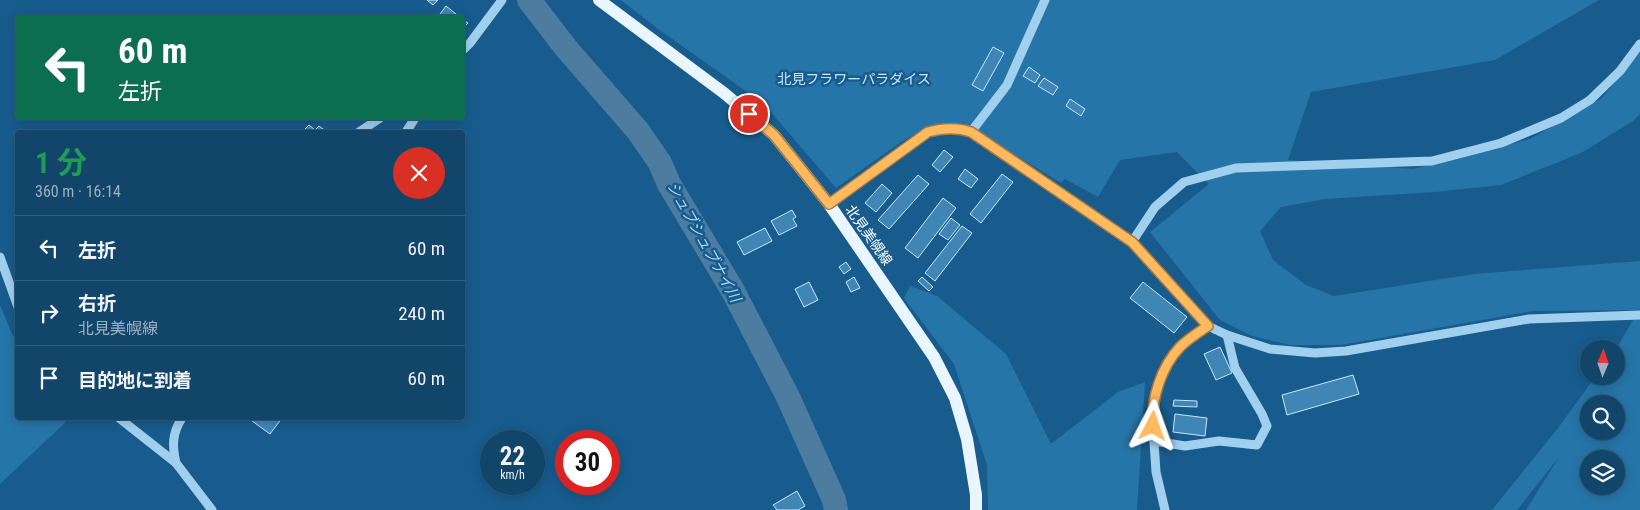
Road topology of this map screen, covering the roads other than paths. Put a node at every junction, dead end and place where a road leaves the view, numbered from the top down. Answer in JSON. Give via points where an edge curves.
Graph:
{"nodes":[{"id":1,"x":502,"y":0,"type":"edge"},
{"id":2,"x":599,"y":0,"type":"edge"},
{"id":3,"x":1045,"y":0,"type":"edge"},
{"id":4,"x":1640,"y":44,"type":"edge"},
{"id":5,"x":465,"y":48,"type":"edge"},
{"id":6,"x":377,"y":120,"type":"edge"},
{"id":7,"x":362,"y":130,"type":"edge"},
{"id":8,"x":971,"y":132,"type":"junction"},
{"id":9,"x":829,"y":204,"type":"junction"},
{"id":10,"x":1132,"y":242,"type":"junction"},
{"id":11,"x":0,"y":257,"type":"edge"},
{"id":12,"x":15,"y":299,"type":"edge"},
{"id":13,"x":1640,"y":315,"type":"edge"},
{"id":14,"x":1208,"y":326,"type":"junction"},
{"id":15,"x":1227,"y":335,"type":"junction"},
{"id":16,"x":122,"y":420,"type":"edge"},
{"id":17,"x":181,"y":420,"type":"edge"},
{"id":18,"x":1154,"y":441,"type":"junction"},
{"id":19,"x":176,"y":463,"type":"junction"},
{"id":20,"x":212,"y":510,"type":"edge"},
{"id":21,"x":976,"y":510,"type":"edge"},
{"id":22,"x":1165,"y":510,"type":"edge"}],
"edges":[{"from":1,"to":5,"type":"street"},
{"from":2,"to":9,"type":"main road","name":"北見美幌線","via":[[724,93],[774,135]]},
{"from":3,"to":8,"type":"street","via":[[1007,85]]},
{"from":4,"to":10,"type":"street","via":[[1620,71],[1590,100],[1561,118],[1509,140],[1432,161],[1236,168],[1184,182],[1155,207]]},
{"from":6,"to":7,"type":"street"},
{"from":8,"to":9,"type":"street","via":[[960,128],[928,132]]},
{"from":8,"to":10,"type":"street"},
{"from":9,"to":21,"type":"main road","name":"北見美幌線","via":[[934,358],[955,398],[967,439]]},
{"from":10,"to":14,"type":"street"},
{"from":11,"to":12,"type":"street"},
{"from":13,"to":15,"type":"street","via":[[1529,319],[1346,351],[1315,353],[1270,349]]},
{"from":14,"to":15,"type":"street"},
{"from":14,"to":18,"type":"street","via":[[1180,346],[1163,371],[1152,412]]},
{"from":15,"to":18,"type":"street","via":[[1235,368],[1268,426],[1257,445],[1219,440],[1185,446]]},
{"from":16,"to":19,"type":"street"},
{"from":17,"to":19,"type":"street","via":[[174,433],[172,448]]},
{"from":18,"to":22,"type":"street","via":[[1156,472]]},
{"from":19,"to":20,"type":"street"}]}
